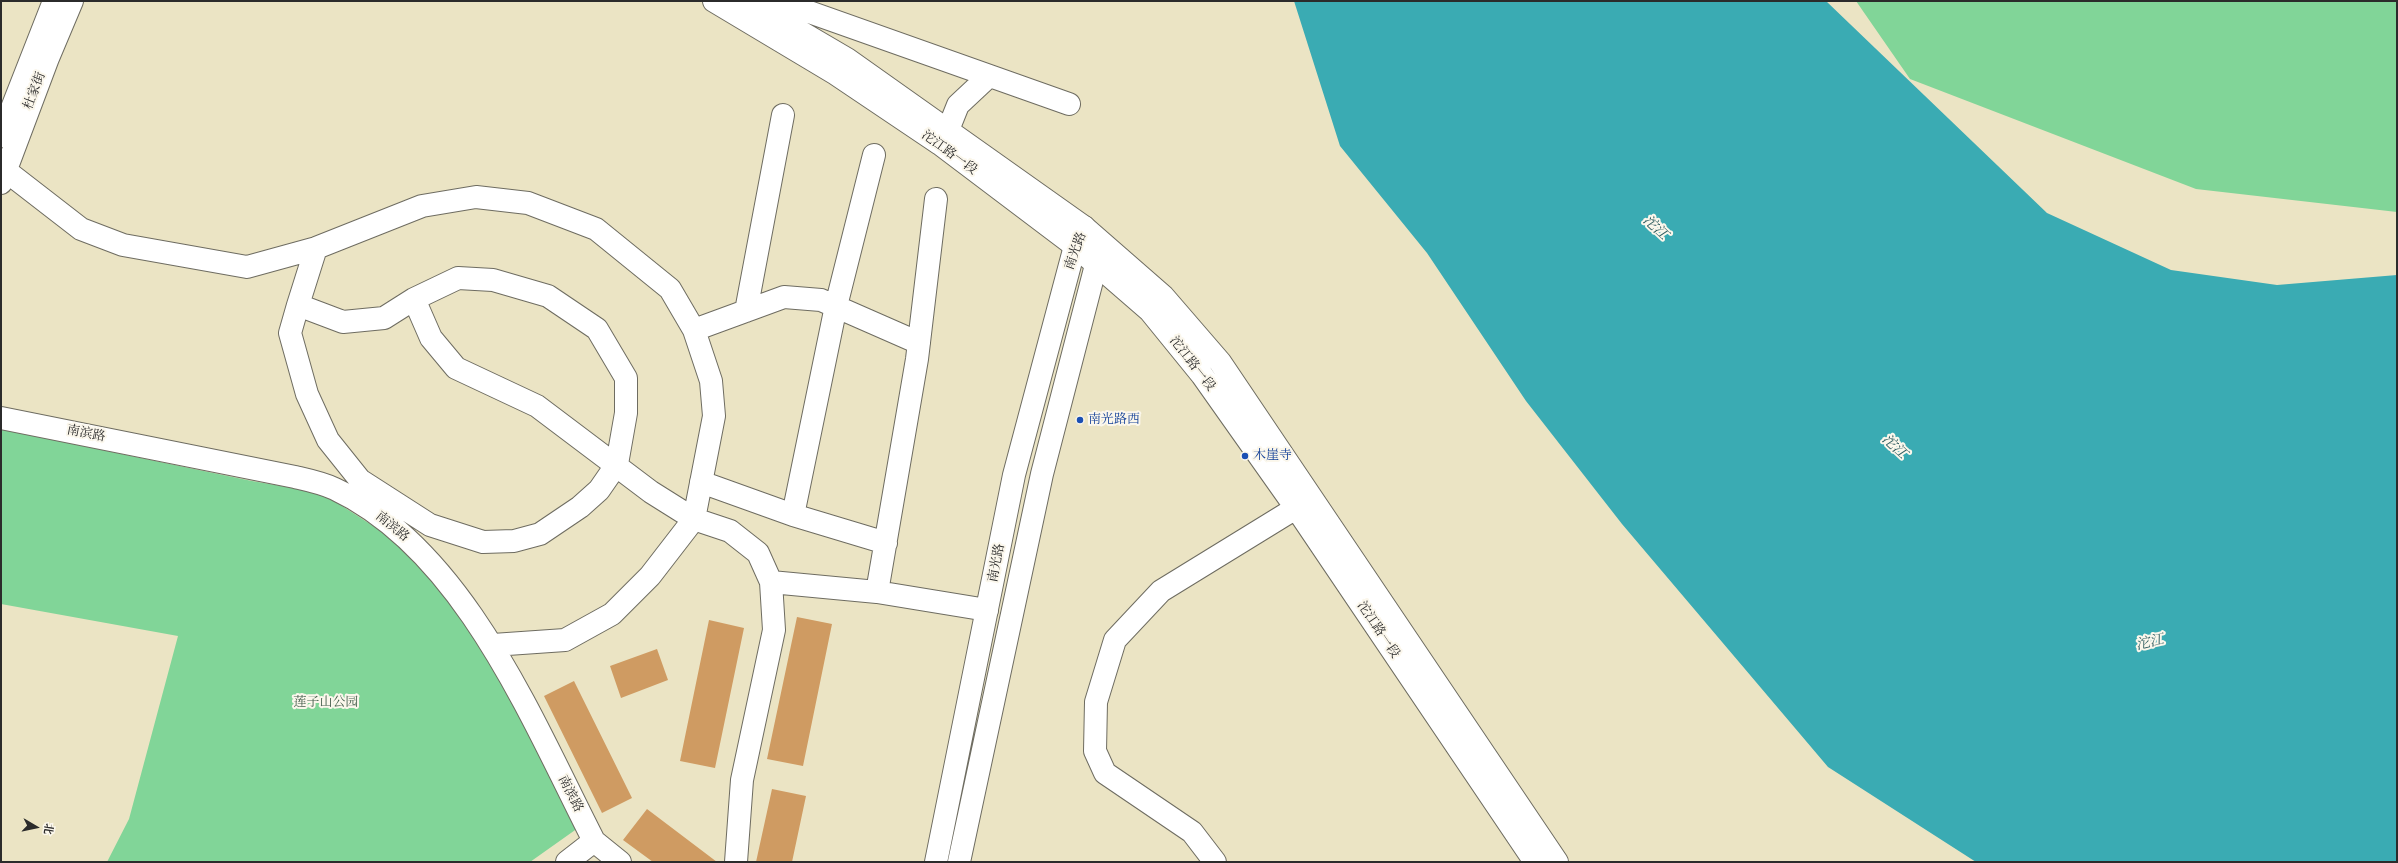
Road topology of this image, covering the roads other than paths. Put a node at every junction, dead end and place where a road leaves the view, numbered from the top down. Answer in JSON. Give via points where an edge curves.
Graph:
{"nodes":[{"id":1,"x":54,"y":1,"type":"edge"},
{"id":2,"x":72,"y":1,"type":"edge"},
{"id":3,"x":714,"y":1,"type":"edge"},
{"id":4,"x":778,"y":1,"type":"edge"},
{"id":5,"x":748,"y":2,"type":"edge"},
{"id":6,"x":989,"y":76,"type":"junction"},
{"id":7,"x":1069,"y":104,"type":"dead end"},
{"id":8,"x":783,"y":115,"type":"dead end"},
{"id":9,"x":948,"y":130,"type":"junction"},
{"id":10,"x":1,"y":136,"type":"edge"},
{"id":11,"x":874,"y":155,"type":"dead end"},
{"id":12,"x":3,"y":174,"type":"edge"},
{"id":13,"x":936,"y":199,"type":"dead end"},
{"id":14,"x":1080,"y":236,"type":"junction"},
{"id":15,"x":316,"y":248,"type":"junction"},
{"id":16,"x":1096,"y":265,"type":"junction"},
{"id":17,"x":414,"y":300,"type":"junction"},
{"id":18,"x":298,"y":305,"type":"junction"},
{"id":19,"x":836,"y":306,"type":"junction"},
{"id":20,"x":746,"y":311,"type":"junction"},
{"id":21,"x":694,"y":330,"type":"junction"},
{"id":22,"x":919,"y":342,"type":"junction"},
{"id":23,"x":1,"y":418,"type":"edge"},
{"id":24,"x":617,"y":464,"type":"junction"},
{"id":25,"x":701,"y":482,"type":"junction"},
{"id":26,"x":1305,"y":505,"type":"junction"},
{"id":27,"x":793,"y":515,"type":"junction"},
{"id":28,"x":694,"y":518,"type":"junction"},
{"id":29,"x":886,"y":543,"type":"junction"},
{"id":30,"x":771,"y":582,"type":"junction"},
{"id":31,"x":877,"y":592,"type":"junction"},
{"id":32,"x":987,"y":610,"type":"junction"},
{"id":33,"x":493,"y":645,"type":"junction"},
{"id":34,"x":594,"y":841,"type":"junction"},
{"id":35,"x":567,"y":862,"type":"edge"},
{"id":36,"x":620,"y":862,"type":"edge"},
{"id":37,"x":736,"y":862,"type":"edge"},
{"id":38,"x":936,"y":862,"type":"edge"},
{"id":39,"x":959,"y":862,"type":"edge"},
{"id":40,"x":1215,"y":862,"type":"edge"},
{"id":41,"x":1535,"y":862,"type":"edge"},
{"id":42,"x":1557,"y":862,"type":"edge"}],
"edges":[{"from":1,"to":10,"type":"street","name":"杜家街"},
{"from":2,"to":12,"type":"street","name":"杜家街"},
{"from":3,"to":14,"type":"street","name":"沱江路一段","via":[[849,83]]},
{"from":4,"to":6,"type":"street"},
{"from":5,"to":9,"type":"street","name":"沱江路一段","via":[[847,59]]},
{"from":6,"to":7,"type":"street"},
{"from":6,"to":9,"type":"street","via":[[958,105]]},
{"from":8,"to":20,"type":"street"},
{"from":9,"to":14,"type":"street","name":"沱江路一段"},
{"from":11,"to":19,"type":"street"},
{"from":12,"to":15,"type":"street","via":[[81,229],[123,245],[247,267]]},
{"from":13,"to":22,"type":"street"},
{"from":14,"to":16,"type":"street","name":"南光路"},
{"from":14,"to":26,"type":"street","name":"沱江路一段","via":[[1163,296],[1220,362]]},
{"from":14,"to":32,"type":"street","name":"南光路","via":[[1014,475]]},
{"from":15,"to":18,"type":"street"},
{"from":15,"to":21,"type":"street","via":[[422,206],[476,197],[528,202],[596,229],[670,289]]},
{"from":16,"to":26,"type":"street","name":"沱江路一段","via":[[1150,311]]},
{"from":16,"to":39,"type":"street","name":"南光路","via":[[1042,474]]},
{"from":17,"to":18,"type":"street","via":[[384,318],[343,322]]},
{"from":17,"to":24,"type":"street","via":[[431,338],[456,368],[537,406]]},
{"from":17,"to":24,"type":"street","via":[[458,278],[493,280],[548,296],[597,329],[626,378],[626,412]]},
{"from":18,"to":24,"type":"street","via":[[290,333],[307,394],[328,440],[360,480],[430,525],[483,542],[514,541],[540,534],[580,507],[599,490]]},
{"from":19,"to":20,"type":"street","via":[[821,300],[784,297]]},
{"from":19,"to":22,"type":"street"},
{"from":19,"to":27,"type":"street"},
{"from":20,"to":21,"type":"street"},
{"from":21,"to":25,"type":"street","via":[[711,381],[714,416]]},
{"from":22,"to":29,"type":"street"},
{"from":23,"to":33,"type":"street","name":"南滨路","via":[[294,477],[335,488],[389,522],[431,561]]},
{"from":24,"to":28,"type":"street","via":[[651,492]]},
{"from":25,"to":27,"type":"street"},
{"from":25,"to":28,"type":"street"},
{"from":26,"to":40,"type":"street","via":[[1161,591],[1115,640],[1096,702],[1095,751],[1105,773],[1192,832]]},
{"from":26,"to":41,"type":"street","name":"沱江路一段"},
{"from":26,"to":42,"type":"street","name":"沱江路一段"},
{"from":27,"to":29,"type":"street"},
{"from":28,"to":30,"type":"street","via":[[730,531],[758,553]]},
{"from":28,"to":33,"type":"street","via":[[650,576],[612,614],[566,640]]},
{"from":29,"to":31,"type":"street"},
{"from":30,"to":31,"type":"street"},
{"from":30,"to":37,"type":"street","via":[[774,630],[742,780]]},
{"from":31,"to":32,"type":"street"},
{"from":32,"to":38,"type":"street","name":"南光路"},
{"from":33,"to":34,"type":"street","name":"南滨路"},
{"from":34,"to":35,"type":"street"},
{"from":34,"to":36,"type":"street","name":"南滨路"}]}
